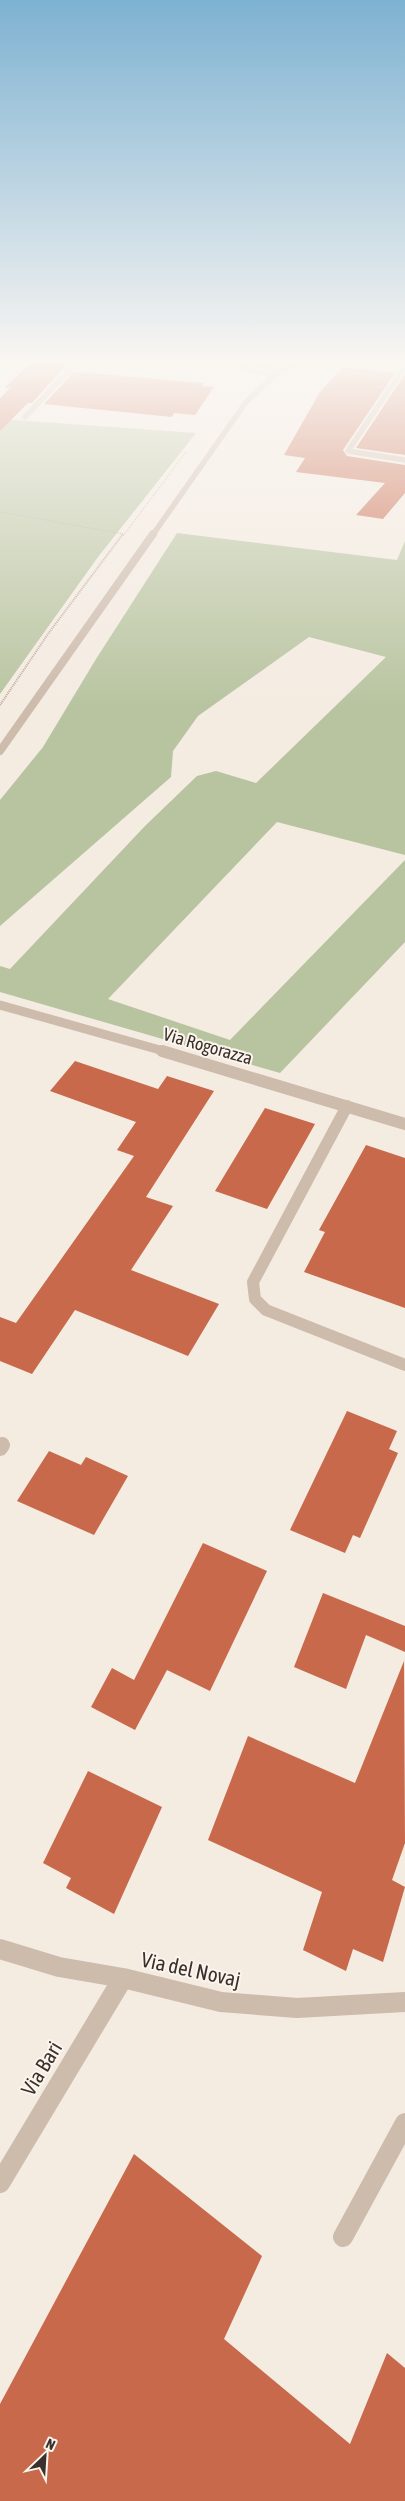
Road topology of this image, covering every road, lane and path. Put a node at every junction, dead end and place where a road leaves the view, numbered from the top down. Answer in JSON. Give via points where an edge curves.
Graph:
{"nodes":[{"id":1,"x":169,"y":475,"type":"edge"},
{"id":2,"x":195,"y":475,"type":"edge"},
{"id":3,"x":0,"y":512,"type":"edge"},
{"id":4,"x":124,"y":534,"type":"junction"},
{"id":5,"x":0,"y":705,"type":"edge"},
{"id":6,"x":0,"y":751,"type":"edge"},
{"id":7,"x":0,"y":1005,"type":"edge"},
{"id":8,"x":347,"y":1106,"type":"junction"},
{"id":9,"x":405,"y":1124,"type":"edge"},
{"id":10,"x":405,"y":1365,"type":"edge"},
{"id":11,"x":0,"y":1949,"type":"edge"},
{"id":12,"x":123,"y":1978,"type":"junction"},
{"id":13,"x":405,"y":2002,"type":"edge"},
{"id":14,"x":405,"y":2123,"type":"edge"},
{"id":15,"x":0,"y":2183,"type":"edge"},
{"id":16,"x":343,"y":2237,"type":"dead end"}],
"edges":[{"from":1,"to":4,"type":"path"},
{"from":2,"to":6,"type":"street"},
{"from":3,"to":4,"type":"path"},
{"from":4,"to":5,"type":"path","via":[[48,634]]},
{"from":7,"to":8,"type":"street","name":"Via Rogorazza"},
{"from":8,"to":9,"type":"street","name":"Via Rogorazza"},
{"from":8,"to":10,"type":"street","via":[[252,1282],[255,1298],[266,1310]]},
{"from":11,"to":12,"type":"street","name":"Via del Novaj","via":[[59,1967]]},
{"from":12,"to":13,"type":"street","name":"Via del Novaj","via":[[221,2002],[297,2008]]},
{"from":12,"to":15,"type":"street","name":"Via Bari"},
{"from":14,"to":16,"type":"street"}]}
